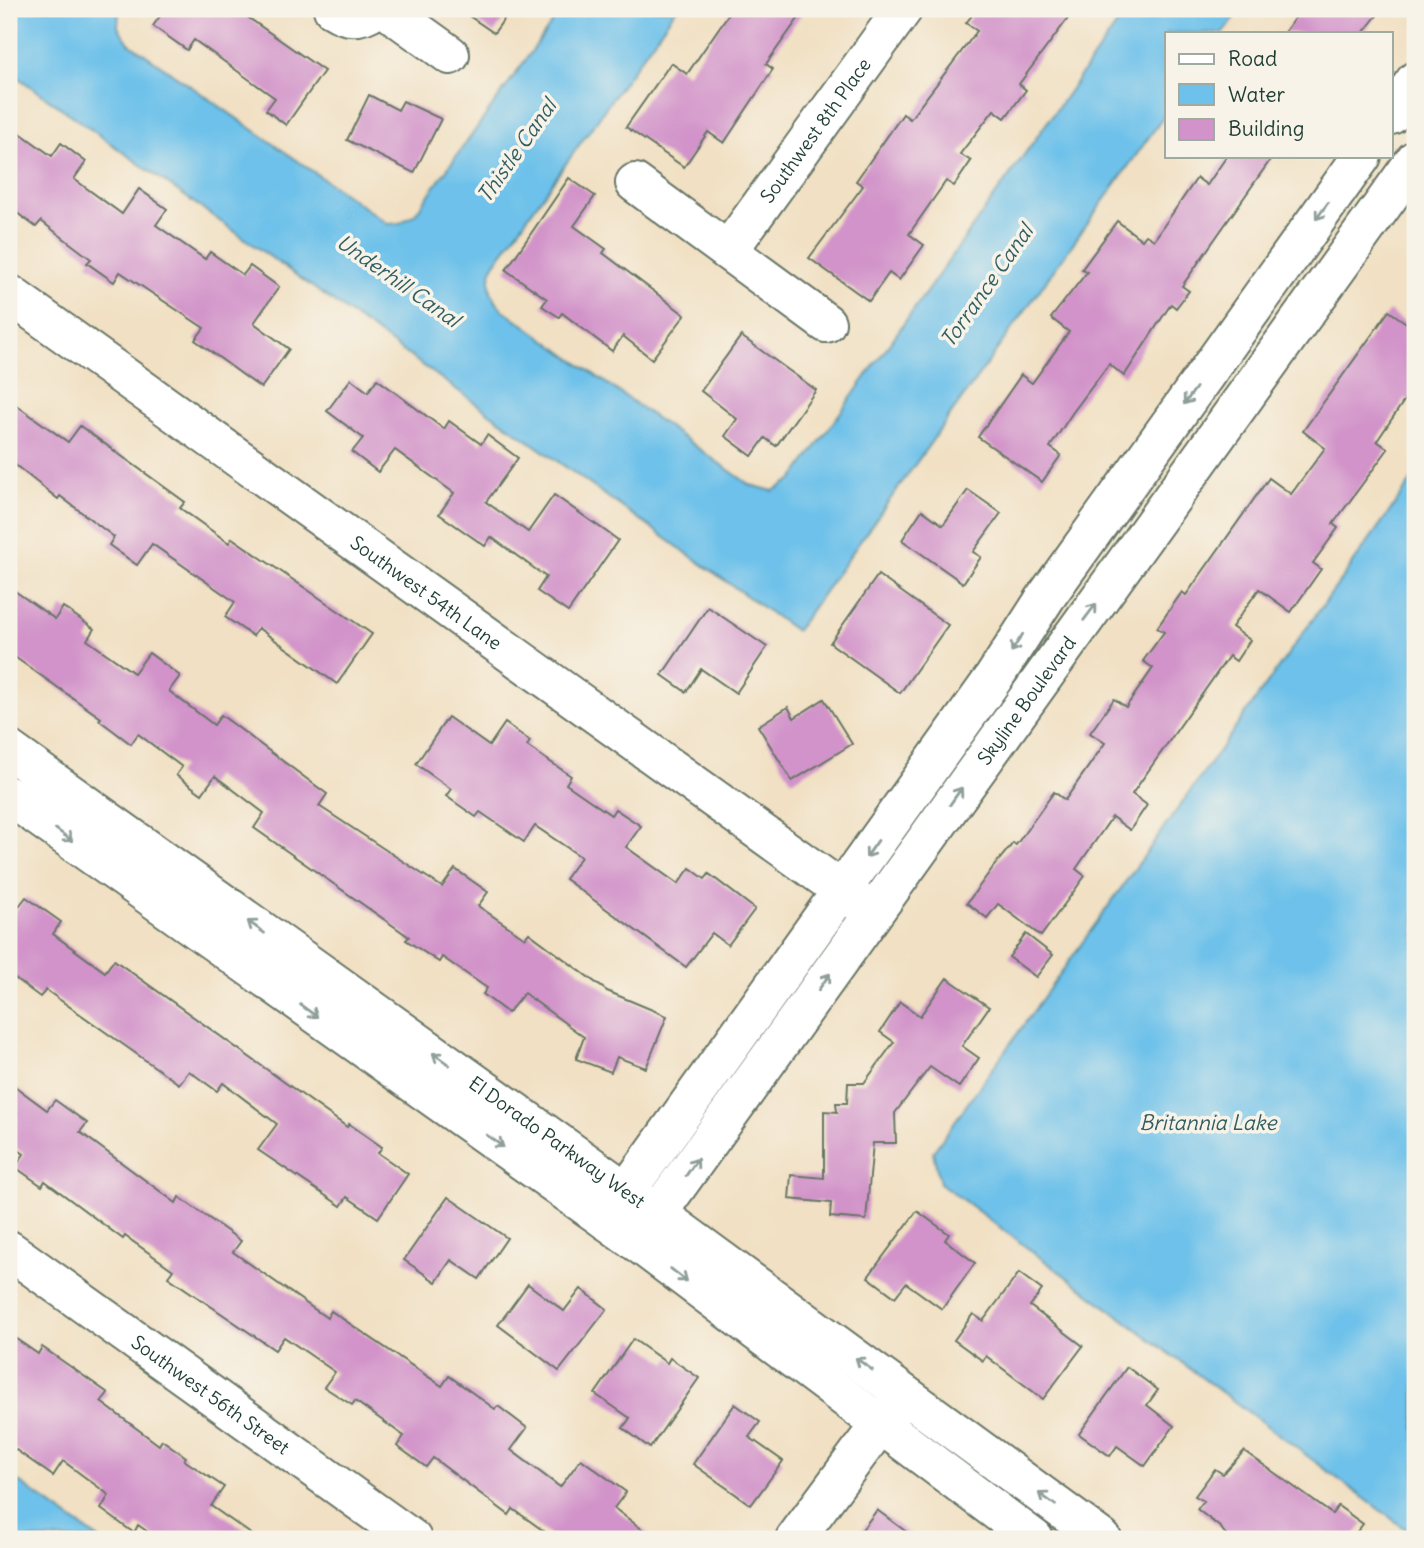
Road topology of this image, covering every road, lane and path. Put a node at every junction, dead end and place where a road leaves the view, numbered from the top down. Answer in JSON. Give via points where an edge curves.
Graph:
{"nodes":[{"id":1,"x":333,"y":9,"type":"edge"},
{"id":2,"x":374,"y":9,"type":"edge"},
{"id":3,"x":386,"y":9,"type":"edge"},
{"id":4,"x":903,"y":9,"type":"edge"},
{"id":5,"x":450,"y":55,"type":"dead end"},
{"id":6,"x":1361,"y":158,"type":"edge"},
{"id":7,"x":1415,"y":160,"type":"edge"},
{"id":8,"x":635,"y":183,"type":"dead end"},
{"id":9,"x":728,"y":251,"type":"junction"},
{"id":10,"x":9,"y":294,"type":"edge"},
{"id":11,"x":826,"y":323,"type":"dead end"},
{"id":12,"x":9,"y":750,"type":"edge"},
{"id":13,"x":9,"y":796,"type":"edge"},
{"id":14,"x":843,"y":890,"type":"junction"},
{"id":15,"x":873,"y":912,"type":"junction"},
{"id":16,"x":616,"y":1205,"type":"junction"},
{"id":17,"x":647,"y":1228,"type":"junction"},
{"id":18,"x":9,"y":1250,"type":"edge"},
{"id":19,"x":903,"y":1393,"type":"junction"},
{"id":20,"x":881,"y":1424,"type":"junction"},
{"id":21,"x":412,"y":1539,"type":"edge"},
{"id":22,"x":795,"y":1539,"type":"edge"},
{"id":23,"x":1034,"y":1539,"type":"edge"},
{"id":24,"x":1102,"y":1539,"type":"edge"}],
"edges":[{"from":1,"to":2,"type":"street","via":[[352,17]]},
{"from":3,"to":5,"type":"street"},
{"from":4,"to":9,"type":"street","name":"Southwest 8th Place"},
{"from":6,"to":14,"type":"street","name":"Skyline Boulevard","one_way":true},
{"from":15,"to":7,"type":"street","name":"Skyline Boulevard","one_way":true},
{"from":8,"to":9,"type":"street"},
{"from":9,"to":11,"type":"street"},
{"from":10,"to":14,"type":"street","name":"Southwest 54th Lane"},
{"from":16,"to":12,"type":"street","name":"El Dorado Parkway West","one_way":true},
{"from":13,"to":16,"type":"street","name":"El Dorado Parkway West","one_way":true},
{"from":14,"to":15,"type":"street","name":"Southwest 54th Lane"},
{"from":14,"to":16,"type":"street","name":"Skyline Boulevard"},
{"from":17,"to":15,"type":"street","name":"Skyline Boulevard","one_way":true},
{"from":16,"to":17,"type":"street","name":"El Dorado Parkway West"},
{"from":19,"to":17,"type":"street","name":"El Dorado Parkway West","one_way":true},
{"from":17,"to":20,"type":"street","name":"El Dorado Parkway West","one_way":true},
{"from":18,"to":21,"type":"street","name":"Southwest 56th Street"},
{"from":19,"to":20,"type":"street"},
{"from":24,"to":19,"type":"street","name":"El Dorado Parkway West","one_way":true},
{"from":20,"to":22,"type":"street"},
{"from":20,"to":23,"type":"street","name":"El Dorado Parkway West"}]}
